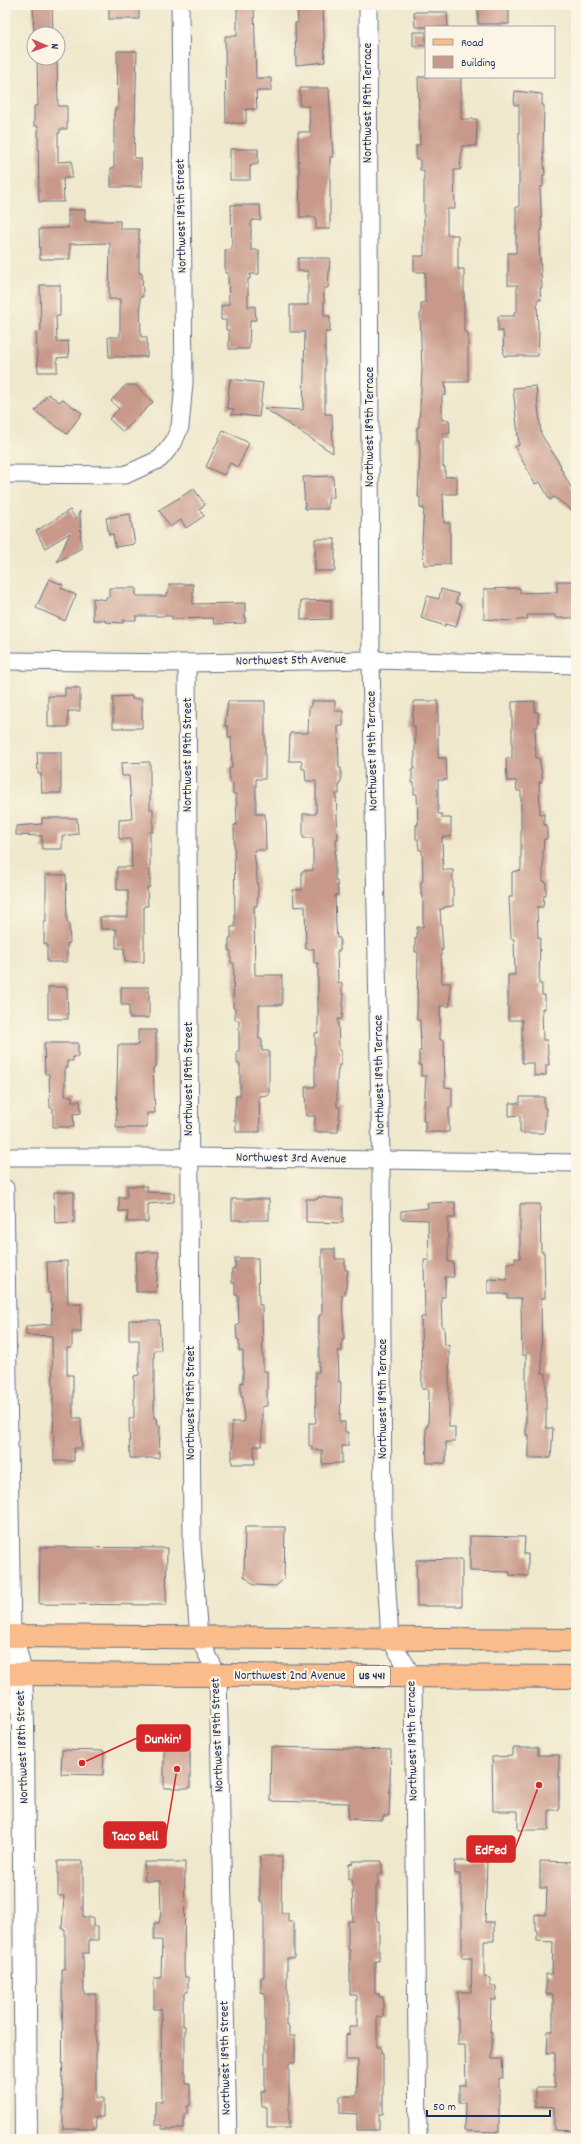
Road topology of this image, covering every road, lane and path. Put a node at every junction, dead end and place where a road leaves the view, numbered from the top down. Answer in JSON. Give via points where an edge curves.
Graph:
{"nodes":[{"id":1,"x":180,"y":5,"type":"edge"},
{"id":2,"x":368,"y":5,"type":"edge"},
{"id":3,"x":5,"y":474,"type":"edge"},
{"id":4,"x":371,"y":660,"type":"junction"},
{"id":5,"x":5,"y":661,"type":"edge"},
{"id":6,"x":187,"y":663,"type":"junction"},
{"id":7,"x":576,"y":665,"type":"edge"},
{"id":8,"x":5,"y":1157,"type":"edge"},
{"id":9,"x":189,"y":1157,"type":"junction"},
{"id":10,"x":381,"y":1161,"type":"junction"},
{"id":11,"x":576,"y":1163,"type":"edge"},
{"id":12,"x":5,"y":1188,"type":"edge"},
{"id":13,"x":9,"y":1636,"type":"edge"},
{"id":14,"x":199,"y":1638,"type":"junction"},
{"id":15,"x":390,"y":1639,"type":"junction"},
{"id":16,"x":576,"y":1640,"type":"edge"},
{"id":17,"x":13,"y":1674,"type":"edge"},
{"id":18,"x":218,"y":1676,"type":"junction"},
{"id":19,"x":413,"y":1677,"type":"junction"},
{"id":20,"x":576,"y":1677,"type":"edge"},
{"id":21,"x":26,"y":2139,"type":"edge"},
{"id":22,"x":228,"y":2139,"type":"edge"},
{"id":23,"x":418,"y":2139,"type":"edge"}],
"edges":[{"from":1,"to":3,"type":"street","name":"Northwest 189th Street","via":[[184,383],[180,427],[173,443],[160,459],[125,475]]},
{"from":2,"to":4,"type":"street","name":"Northwest 189th Terrace"},
{"from":4,"to":6,"type":"street","name":"Northwest 5th Avenue"},
{"from":4,"to":7,"type":"street","name":"Northwest 5th Avenue"},
{"from":4,"to":10,"type":"street","name":"Northwest 189th Terrace"},
{"from":5,"to":6,"type":"street","name":"Northwest 5th Avenue"},
{"from":6,"to":9,"type":"street","name":"Northwest 189th Street"},
{"from":8,"to":9,"type":"street","name":"Northwest 3rd Avenue"},
{"from":9,"to":10,"type":"street","name":"Northwest 3rd Avenue"},
{"from":9,"to":14,"type":"street","name":"Northwest 189th Street","via":[[192,1546]]},
{"from":10,"to":11,"type":"street","name":"Northwest 3rd Avenue"},
{"from":10,"to":15,"type":"street","name":"Northwest 189th Terrace","via":[[383,1526]]},
{"from":12,"to":13,"type":"street","name":"Northwest 188th Street"},
{"from":13,"to":14,"type":"main road"},
{"from":13,"to":17,"type":"street","name":"Northwest 188th Street"},
{"from":14,"to":15,"type":"main road"},
{"from":14,"to":18,"type":"street","name":"Northwest 189th Street"},
{"from":15,"to":16,"type":"main road"},
{"from":15,"to":19,"type":"street","name":"Northwest 189th Terrace"},
{"from":17,"to":18,"type":"main road","name":"Northwest 2nd Avenue","number":"US 441"},
{"from":17,"to":21,"type":"street","name":"Northwest 188th Street","via":[[25,1805]]},
{"from":18,"to":19,"type":"main road","name":"Northwest 2nd Avenue","number":"US 441"},
{"from":18,"to":22,"type":"street","name":"Northwest 189th Street"},
{"from":19,"to":20,"type":"main road","name":"Northwest 2nd Avenue","number":"US 441"},
{"from":19,"to":23,"type":"street","name":"Northwest 189th Terrace"}]}
